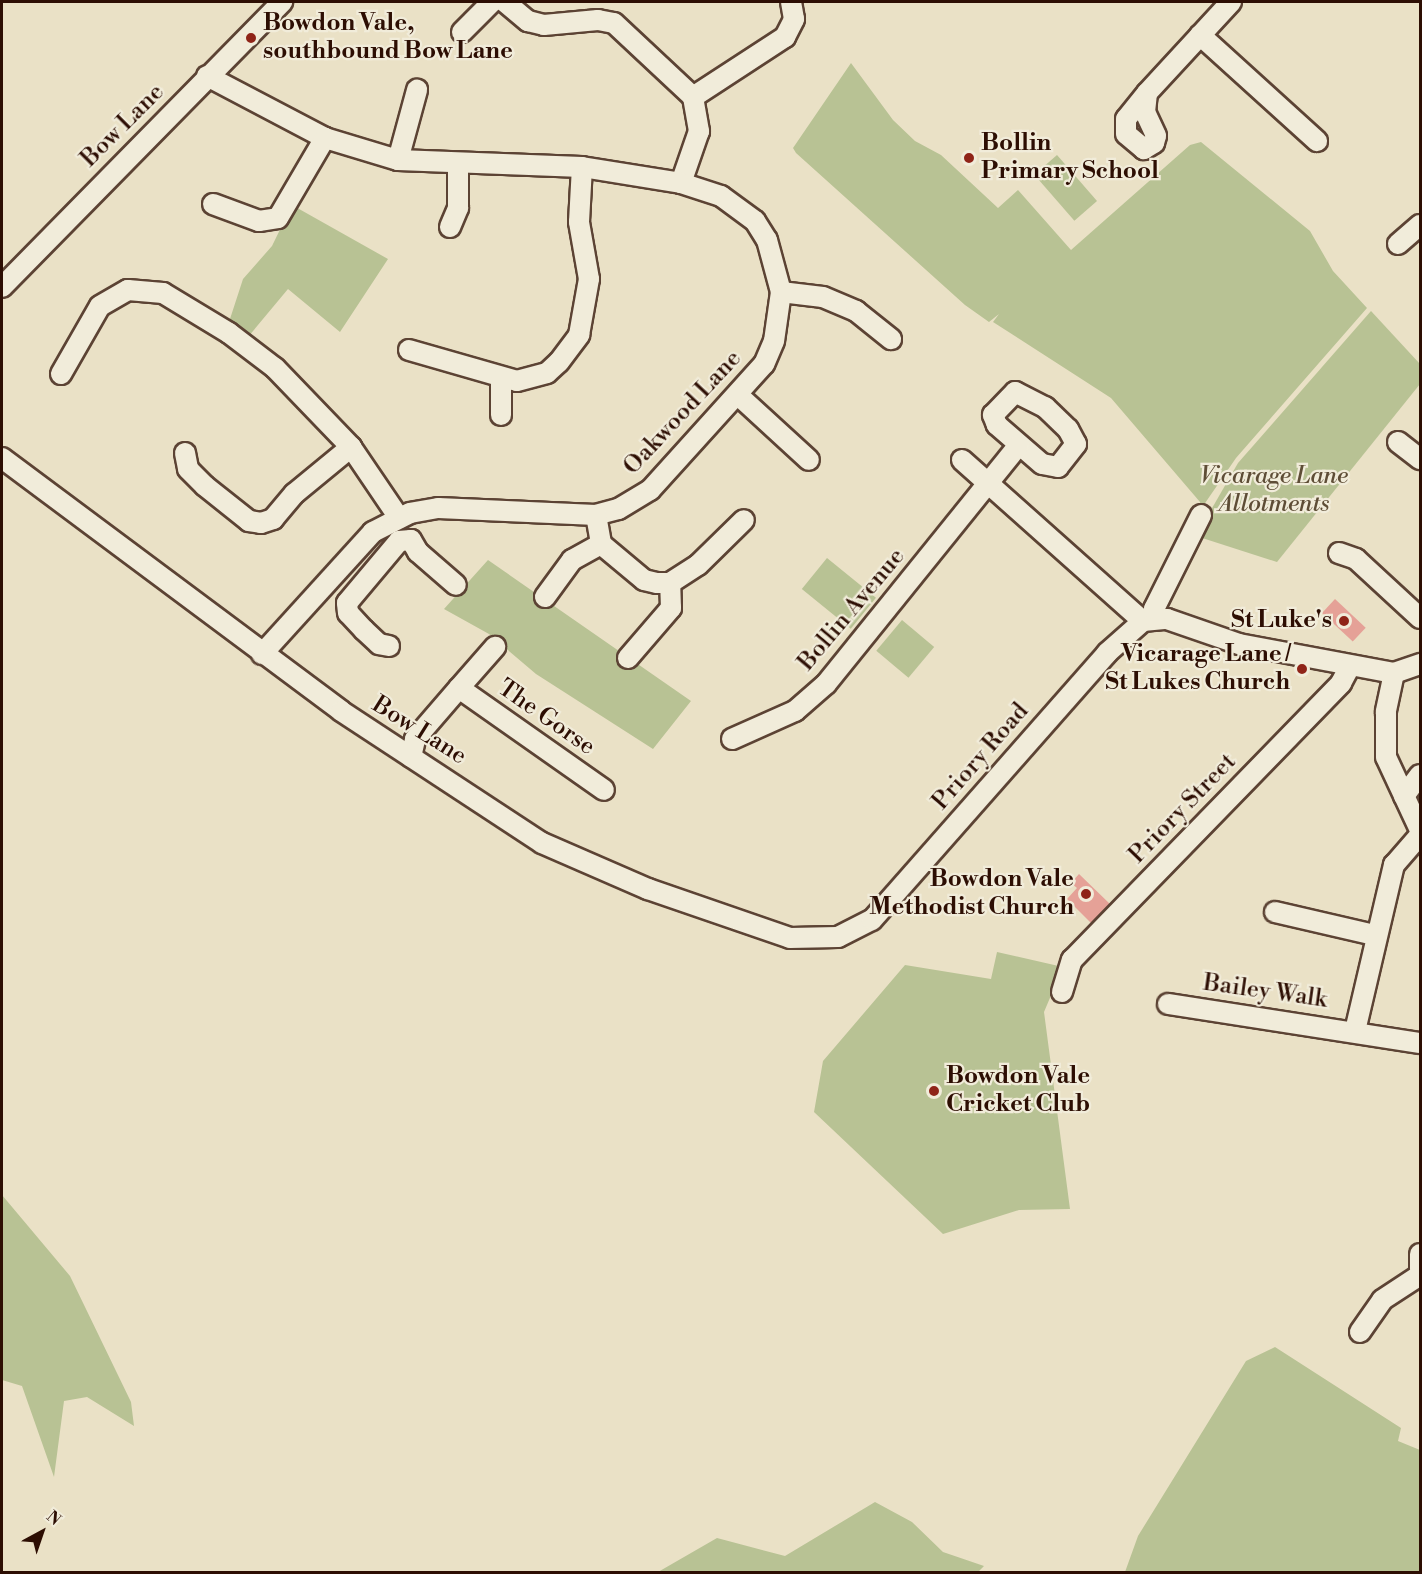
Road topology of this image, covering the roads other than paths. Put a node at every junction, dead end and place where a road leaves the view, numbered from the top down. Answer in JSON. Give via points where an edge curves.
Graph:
{"nodes":[{"id":1,"x":282,"y":2,"type":"edge"},
{"id":2,"x":492,"y":2,"type":"edge"},
{"id":3,"x":505,"y":2,"type":"edge"},
{"id":4,"x":791,"y":2,"type":"edge"},
{"id":5,"x":1231,"y":2,"type":"edge"},
{"id":6,"x":599,"y":11,"type":"edge"},
{"id":7,"x":462,"y":32,"type":"dead end"},
{"id":8,"x":1200,"y":35,"type":"junction"},
{"id":9,"x":207,"y":76,"type":"junction"},
{"id":10,"x":417,"y":90,"type":"dead end"},
{"id":11,"x":1147,"y":93,"type":"dead end"},
{"id":12,"x":693,"y":97,"type":"junction"},
{"id":13,"x":326,"y":138,"type":"junction"},
{"id":14,"x":1317,"y":141,"type":"dead end"},
{"id":15,"x":398,"y":160,"type":"junction"},
{"id":16,"x":458,"y":165,"type":"junction"},
{"id":17,"x":582,"y":167,"type":"junction"},
{"id":18,"x":681,"y":183,"type":"junction"},
{"id":19,"x":213,"y":204,"type":"dead end"},
{"id":20,"x":450,"y":227,"type":"dead end"},
{"id":21,"x":2,"y":287,"type":"edge"},
{"id":22,"x":781,"y":291,"type":"junction"},
{"id":23,"x":891,"y":339,"type":"dead end"},
{"id":24,"x":409,"y":350,"type":"dead end"},
{"id":25,"x":61,"y":374,"type":"dead end"},
{"id":26,"x":501,"y":380,"type":"junction"},
{"id":27,"x":738,"y":395,"type":"junction"},
{"id":28,"x":501,"y":415,"type":"dead end"},
{"id":29,"x":1398,"y":442,"type":"dead end"},
{"id":30,"x":1018,"y":445,"type":"dead end"},
{"id":31,"x":351,"y":447,"type":"junction"},
{"id":32,"x":185,"y":453,"type":"dead end"},
{"id":33,"x":2,"y":458,"type":"edge"},
{"id":34,"x":1420,"y":459,"type":"edge"},
{"id":35,"x":809,"y":460,"type":"dead end"},
{"id":36,"x":962,"y":460,"type":"dead end"},
{"id":37,"x":988,"y":484,"type":"junction"},
{"id":38,"x":596,"y":515,"type":"junction"},
{"id":39,"x":1201,"y":515,"type":"dead end"},
{"id":40,"x":399,"y":518,"type":"junction"},
{"id":41,"x":744,"y":520,"type":"dead end"},
{"id":42,"x":601,"y":544,"type":"junction"},
{"id":43,"x":1339,"y":553,"type":"dead end"},
{"id":44,"x":345,"y":562,"type":"junction"},
{"id":45,"x":363,"y":578,"type":"junction"},
{"id":46,"x":670,"y":583,"type":"junction"},
{"id":47,"x":456,"y":585,"type":"dead end"},
{"id":48,"x":545,"y":597,"type":"dead end"},
{"id":49,"x":1420,"y":618,"type":"edge"},
{"id":50,"x":1149,"y":620,"type":"junction"},
{"id":51,"x":389,"y":646,"type":"dead end"},
{"id":52,"x":495,"y":647,"type":"dead end"},
{"id":53,"x":262,"y":654,"type":"junction"},
{"id":54,"x":628,"y":658,"type":"dead end"},
{"id":55,"x":1420,"y":664,"type":"edge"},
{"id":56,"x":1350,"y":666,"type":"junction"},
{"id":57,"x":1394,"y":673,"type":"junction"},
{"id":58,"x":459,"y":688,"type":"junction"},
{"id":59,"x":732,"y":740,"type":"dead end"},
{"id":60,"x":411,"y":757,"type":"junction"},
{"id":61,"x":1420,"y":775,"type":"edge"},
{"id":62,"x":604,"y":790,"type":"dead end"},
{"id":63,"x":1404,"y":795,"type":"junction"},
{"id":64,"x":1420,"y":830,"type":"edge"},
{"id":65,"x":1420,"y":835,"type":"edge"},
{"id":66,"x":1275,"y":912,"type":"dead end"},
{"id":67,"x":859,"y":929,"type":"joint"},
{"id":68,"x":1375,"y":935,"type":"junction"},
{"id":69,"x":1062,"y":992,"type":"dead end"},
{"id":70,"x":1168,"y":1004,"type":"dead end"},
{"id":71,"x":1355,"y":1031,"type":"junction"},
{"id":72,"x":1420,"y":1043,"type":"edge"},
{"id":73,"x":1420,"y":1254,"type":"edge"},
{"id":74,"x":1420,"y":1269,"type":"edge"},
{"id":75,"x":1420,"y":1275,"type":"edge"},
{"id":76,"x":1360,"y":1332,"type":"dead end"}],
"edges":[{"from":1,"to":9,"type":"street","name":"Bow Lane"},
{"from":2,"to":7,"type":"street"},
{"from":3,"to":6,"type":"street","via":[[528,21],[544,25]]},
{"from":4,"to":12,"type":"street","via":[[794,19],[785,36]]},
{"from":5,"to":8,"type":"street"},
{"from":6,"to":12,"type":"street","via":[[628,32]]},
{"from":8,"to":11,"type":"street"},
{"from":8,"to":14,"type":"street"},
{"from":9,"to":13,"type":"street","name":"Oakwood Lane"},
{"from":9,"to":21,"type":"street","name":"Bow Lane"},
{"from":10,"to":15,"type":"street"},
{"from":12,"to":18,"type":"street","via":[[699,131]]},
{"from":13,"to":15,"type":"street","name":"Oakwood Lane"},
{"from":13,"to":19,"type":"street","via":[[278,218],[259,221]]},
{"from":15,"to":16,"type":"street","name":"Oakwood Lane"},
{"from":16,"to":17,"type":"street","name":"Oakwood Lane"},
{"from":16,"to":20,"type":"street","via":[[458,208]]},
{"from":17,"to":18,"type":"street","name":"Oakwood Lane"},
{"from":17,"to":26,"type":"street","via":[[579,222],[589,279],[579,335],[547,373],[517,381]]},
{"from":18,"to":22,"type":"street","name":"Oakwood Lane","via":[[721,196],[755,221],[767,240]]},
{"from":22,"to":23,"type":"street","via":[[823,297],[856,310]]},
{"from":22,"to":27,"type":"street","name":"Oakwood Lane","via":[[774,341],[764,364]]},
{"from":24,"to":26,"type":"street"},
{"from":25,"to":31,"type":"street","via":[[100,306],[128,290],[163,293],[229,333],[275,368]]},
{"from":26,"to":28,"type":"street"},
{"from":27,"to":35,"type":"street"},
{"from":27,"to":38,"type":"street","name":"Oakwood Lane","via":[[650,490],[618,509]]},
{"from":29,"to":34,"type":"street"},
{"from":30,"to":37,"type":"street","name":"Bollin Avenue"},
{"from":31,"to":32,"type":"street","via":[[294,494],[273,519],[261,523],[249,521],[205,486],[188,469]]},
{"from":31,"to":40,"type":"street"},
{"from":33,"to":53,"type":"street","name":"Bow Lane"},
{"from":36,"to":37,"type":"street"},
{"from":37,"to":50,"type":"street"},
{"from":37,"to":59,"type":"street","name":"Bollin Avenue","via":[[811,699],[766,727]]},
{"from":38,"to":40,"type":"street","name":"Oakwood Lane","via":[[438,508]]},
{"from":38,"to":42,"type":"street"},
{"from":39,"to":50,"type":"street"},
{"from":40,"to":44,"type":"street","name":"Oakwood Lane","via":[[373,532]]},
{"from":41,"to":46,"type":"street","via":[[698,565]]},
{"from":42,"to":46,"type":"street","via":[[644,580]]},
{"from":42,"to":48,"type":"street","via":[[572,560]]},
{"from":43,"to":49,"type":"street","via":[[1356,559]]},
{"from":44,"to":45,"type":"street"},
{"from":44,"to":53,"type":"street","name":"Oakwood Lane"},
{"from":45,"to":47,"type":"street","via":[[404,538]]},
{"from":45,"to":51,"type":"street","via":[[347,603],[348,613],[379,644]]},
{"from":46,"to":54,"type":"street","via":[[671,608]]},
{"from":50,"to":56,"type":"street","via":[[1198,627],[1239,644]]},
{"from":50,"to":67,"type":"street","name":"Priory Road","via":[[1122,638],[884,908]]},
{"from":52,"to":58,"type":"street","name":"The Gorse"},
{"from":53,"to":60,"type":"street","name":"Bow Lane"},
{"from":55,"to":57,"type":"street"},
{"from":56,"to":57,"type":"street"},
{"from":56,"to":69,"type":"street","name":"Priory Street","via":[[1341,683],[1072,960]]},
{"from":57,"to":63,"type":"street","via":[[1386,712],[1386,757]]},
{"from":58,"to":60,"type":"street","name":"The Gorse","via":[[415,739]]},
{"from":58,"to":62,"type":"street","name":"The Gorse"},
{"from":60,"to":67,"type":"street","name":"Bow Lane","via":[[543,843],[648,889],[776,936],[814,940]]},
{"from":61,"to":63,"type":"street"},
{"from":63,"to":64,"type":"street"},
{"from":65,"to":68,"type":"street","via":[[1394,865]]},
{"from":66,"to":68,"type":"street"},
{"from":68,"to":71,"type":"street"},
{"from":70,"to":71,"type":"street","name":"Bailey Walk"},
{"from":71,"to":72,"type":"street","name":"Bailey Walk"},
{"from":73,"to":74,"type":"street"},
{"from":75,"to":76,"type":"street","via":[[1382,1300]]}]}
